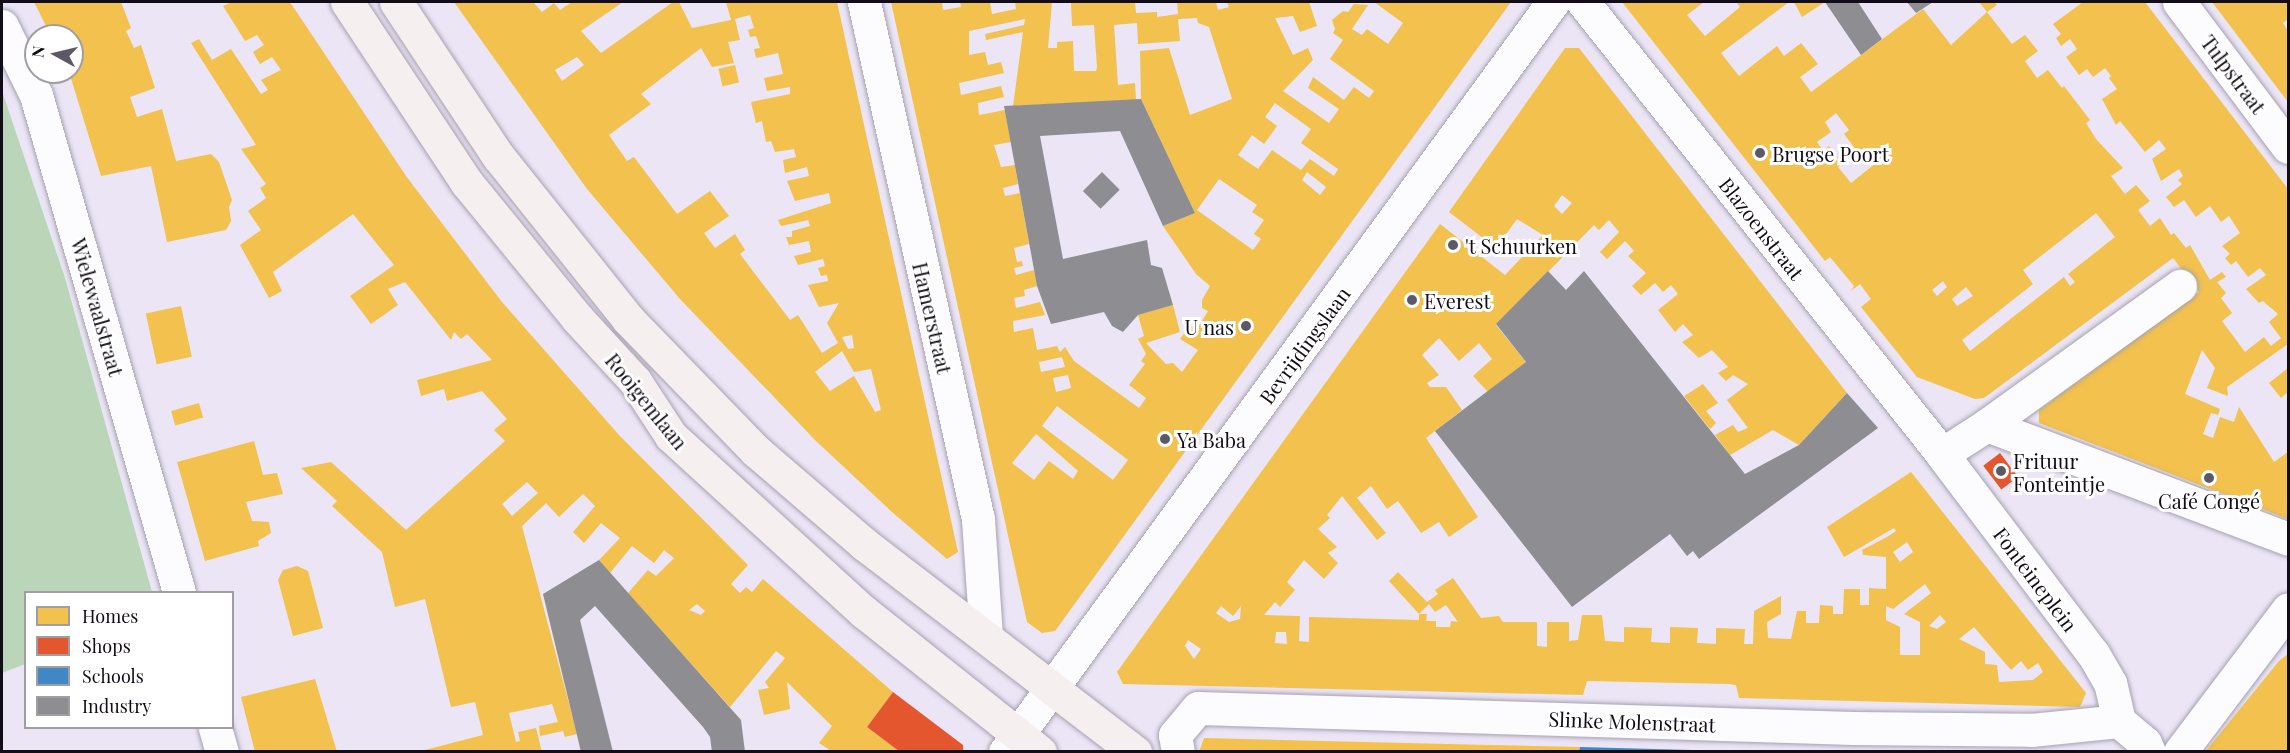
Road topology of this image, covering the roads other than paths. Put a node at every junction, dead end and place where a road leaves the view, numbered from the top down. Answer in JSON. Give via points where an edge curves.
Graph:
{"nodes":[{"id":1,"x":347,"y":2,"type":"edge"},
{"id":2,"x":396,"y":2,"type":"edge"},
{"id":3,"x":864,"y":2,"type":"edge"},
{"id":4,"x":1553,"y":2,"type":"edge"},
{"id":5,"x":1583,"y":2,"type":"edge"},
{"id":6,"x":2179,"y":2,"type":"edge"},
{"id":7,"x":2,"y":26,"type":"edge"},
{"id":8,"x":2289,"y":147,"type":"edge"},
{"id":9,"x":2180,"y":286,"type":"dead end"},
{"id":10,"x":1987,"y":425,"type":"junction"},
{"id":11,"x":1942,"y":454,"type":"junction"},
{"id":12,"x":2289,"y":540,"type":"edge"},
{"id":13,"x":179,"y":591,"type":"edge"},
{"id":14,"x":2289,"y":609,"type":"edge"},
{"id":15,"x":986,"y":637,"type":"junction"},
{"id":16,"x":1053,"y":689,"type":"junction"},
{"id":17,"x":2119,"y":721,"type":"junction"},
{"id":18,"x":215,"y":729,"type":"edge"},
{"id":19,"x":1021,"y":746,"type":"edge"},
{"id":20,"x":222,"y":752,"type":"edge"},
{"id":21,"x":1135,"y":752,"type":"edge"},
{"id":22,"x":1178,"y":752,"type":"edge"},
{"id":23,"x":2149,"y":752,"type":"edge"},
{"id":24,"x":2180,"y":752,"type":"edge"}],
"edges":[{"from":1,"to":19,"type":"main road","name":"Rooigemlaan","via":[[467,183],[577,318],[635,381],[671,435],[864,612]]},
{"from":2,"to":15,"type":"main road","name":"Rooigemlaan","via":[[498,156],[628,319],[756,451],[864,544]]},
{"from":3,"to":15,"type":"street","name":"Hamerstraat","via":[[978,519]]},
{"from":4,"to":16,"type":"street","name":"Bevrijdingslaan"},
{"from":5,"to":11,"type":"street","name":"Blazoenstraat"},
{"from":6,"to":8,"type":"street","name":"Tulpstraat"},
{"from":7,"to":13,"type":"street","name":"Wielewaalstraat","via":[[36,95]]},
{"from":9,"to":10,"type":"street"},
{"from":10,"to":11,"type":"street"},
{"from":10,"to":12,"type":"street"},
{"from":11,"to":17,"type":"street","name":"Fonteineplein","via":[[2093,654],[2110,683]]},
{"from":14,"to":24,"type":"street"},
{"from":15,"to":16,"type":"main road","name":"Rooigemlaan"},
{"from":16,"to":19,"type":"street","name":"Rooigemlaan"},
{"from":16,"to":21,"type":"main road","name":"Rooigemlaan"},
{"from":17,"to":22,"type":"street","name":"Slinke Molenstraat","via":[[2031,730],[1853,728],[1198,708],[1175,735]]},
{"from":17,"to":23,"type":"street","via":[[2145,743]]},
{"from":18,"to":20,"type":"street"}]}
